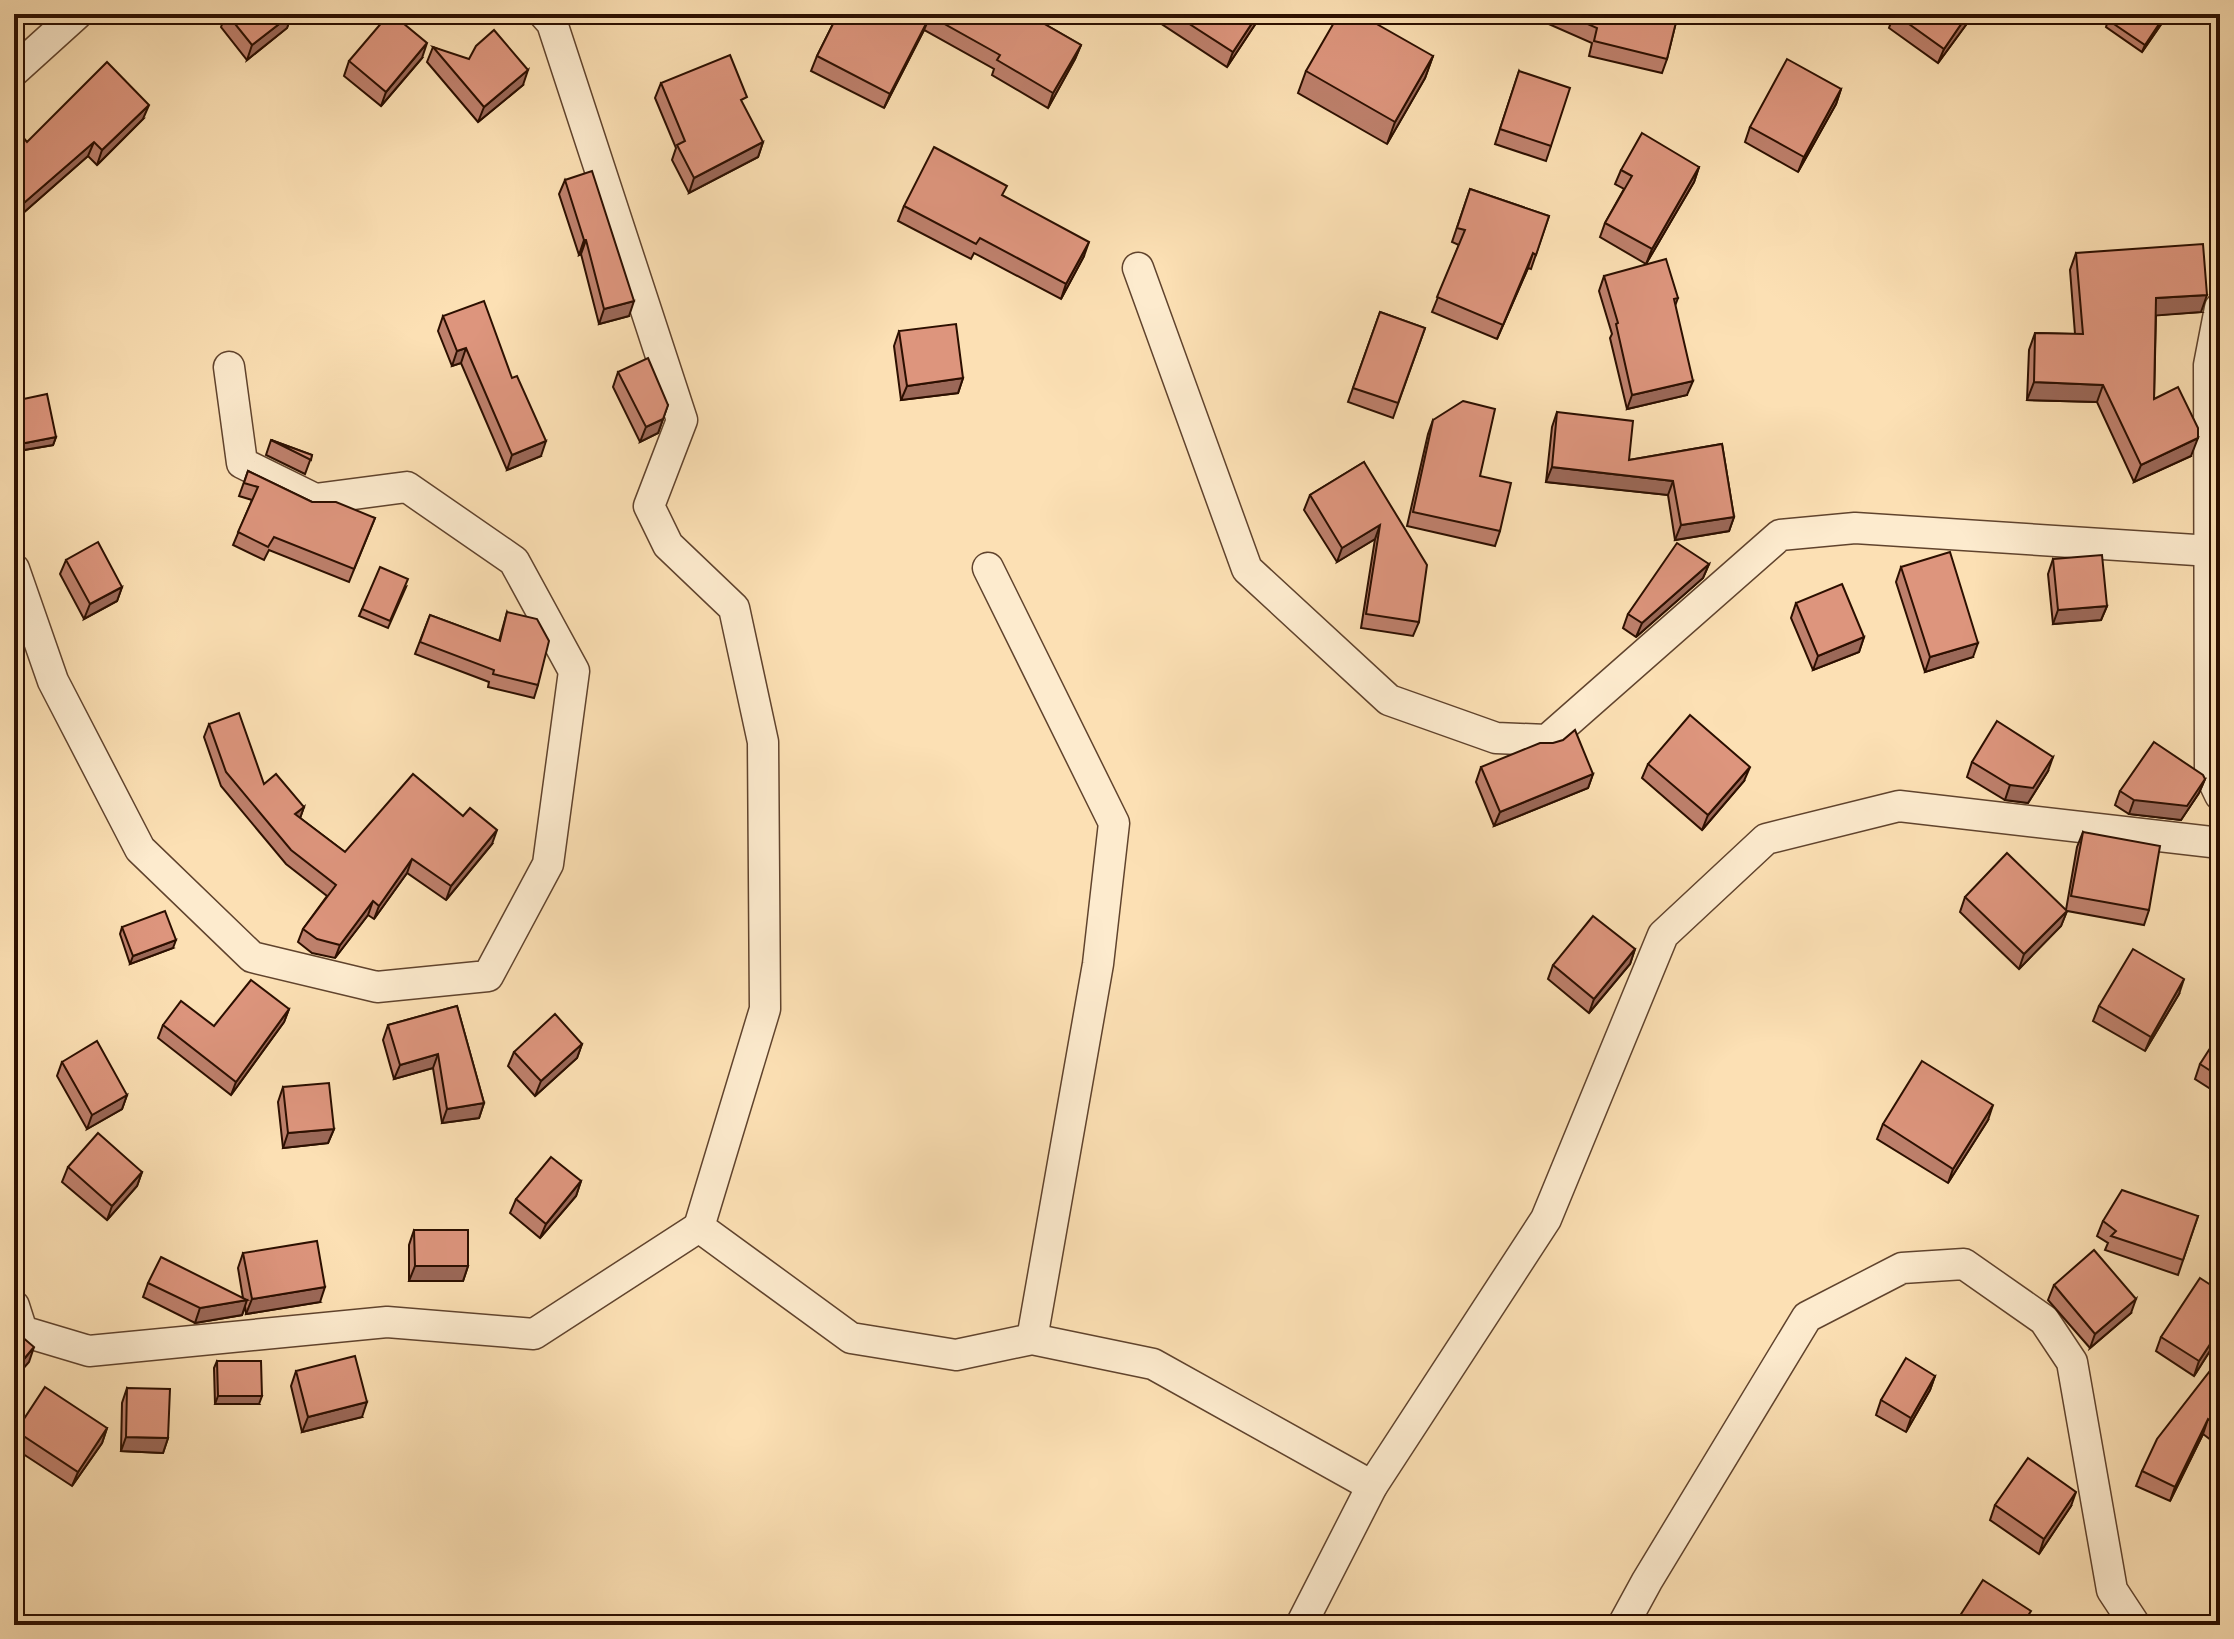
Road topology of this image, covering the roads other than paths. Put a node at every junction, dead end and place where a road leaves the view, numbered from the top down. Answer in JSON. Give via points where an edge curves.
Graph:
{"nodes":[{"id":1,"x":77,"y":14,"type":"edge"},
{"id":2,"x":544,"y":14,"type":"edge"},
{"id":3,"x":14,"y":71,"type":"edge"},
{"id":4,"x":1138,"y":268,"type":"dead end"},
{"id":5,"x":2220,"y":308,"type":"edge"},
{"id":6,"x":229,"y":367,"type":"dead end"},
{"id":7,"x":2211,"y":551,"type":"junction"},
{"id":8,"x":988,"y":568,"type":"dead end"},
{"id":9,"x":14,"y":569,"type":"edge"},
{"id":10,"x":2220,"y":795,"type":"edge"},
{"id":11,"x":2220,"y":843,"type":"edge"},
{"id":12,"x":699,"y":1227,"type":"junction"},
{"id":13,"x":14,"y":1306,"type":"edge"},
{"id":14,"x":1032,"y":1339,"type":"junction"},
{"id":15,"x":1372,"y":1486,"type":"junction"},
{"id":16,"x":1647,"y":1581,"type":"junction"},
{"id":17,"x":1301,"y":1625,"type":"edge"},
{"id":18,"x":1623,"y":1625,"type":"edge"},
{"id":19,"x":1648,"y":1625,"type":"edge"},
{"id":20,"x":2135,"y":1625,"type":"edge"}],
"edges":[{"from":1,"to":3,"type":"street"},
{"from":2,"to":12,"type":"street","via":[[552,23],[682,420],[649,506],[668,545],[734,608],[763,742],[765,1009]]},
{"from":4,"to":7,"type":"street","via":[[1247,569],[1389,700],[1496,738],[1547,740],[1780,535],[1855,528]]},
{"from":5,"to":7,"type":"street","via":[[2209,365]]},
{"from":6,"to":9,"type":"street","via":[[242,463],[315,499],[407,487],[514,561],[574,671],[548,864],[488,976],[377,987],[252,957],[140,849],[53,681]]},
{"from":7,"to":10,"type":"street","via":[[2210,774]]},
{"from":8,"to":14,"type":"street","via":[[1114,823],[1098,964]]},
{"from":11,"to":15,"type":"street","via":[[1899,806],[1766,839],[1663,935],[1546,1219]]},
{"from":12,"to":13,"type":"street","via":[[534,1334],[387,1322],[89,1351],[22,1331]]},
{"from":12,"to":14,"type":"street","via":[[851,1338],[956,1355]]},
{"from":14,"to":15,"type":"street","via":[[1153,1364]]},
{"from":15,"to":17,"type":"street"},
{"from":16,"to":18,"type":"street"},
{"from":16,"to":19,"type":"street"},
{"from":16,"to":20,"type":"street","via":[[1807,1317],[1902,1268],[1964,1264],[2044,1320],[2072,1362],[2112,1590]]}]}
